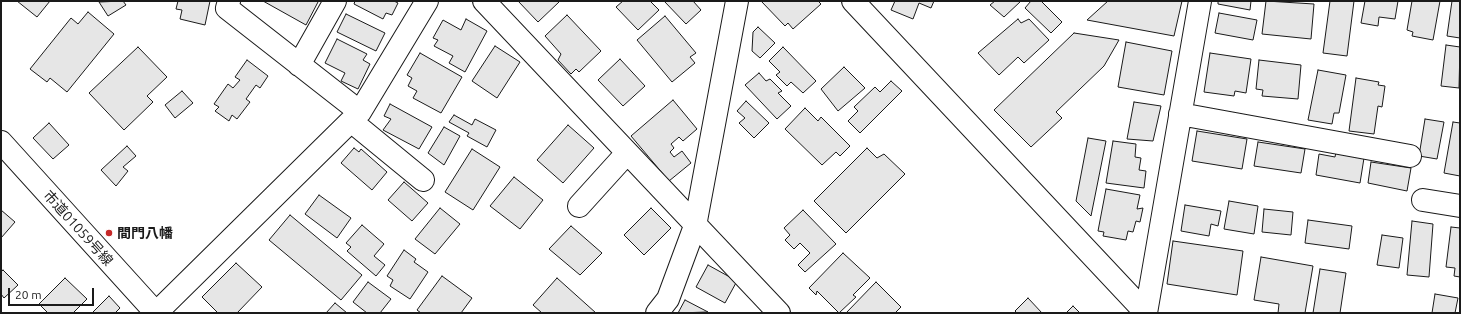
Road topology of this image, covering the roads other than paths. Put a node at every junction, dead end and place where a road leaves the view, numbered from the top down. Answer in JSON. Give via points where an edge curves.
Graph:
{"nodes":[{"id":1,"x":229,"y":1,"type":"edge"},
{"id":2,"x":335,"y":1,"type":"edge"},
{"id":3,"x":427,"y":1,"type":"edge"},
{"id":4,"x":484,"y":1,"type":"edge"},
{"id":5,"x":737,"y":1,"type":"edge"},
{"id":6,"x":853,"y":1,"type":"edge"},
{"id":7,"x":1200,"y":1,"type":"edge"},
{"id":8,"x":299,"y":65,"type":"junction"},
{"id":9,"x":1180,"y":114,"type":"junction"},
{"id":10,"x":355,"y":117,"type":"junction"},
{"id":11,"x":1,"y":142,"type":"edge"},
{"id":12,"x":627,"y":153,"type":"junction"},
{"id":13,"x":1410,"y":156,"type":"dead end"},
{"id":14,"x":423,"y":180,"type":"dead end"},
{"id":15,"x":1423,"y":200,"type":"dead end"},
{"id":16,"x":579,"y":206,"type":"dead end"},
{"id":17,"x":1460,"y":206,"type":"edge"},
{"id":18,"x":695,"y":226,"type":"junction"},
{"id":19,"x":156,"y":313,"type":"edge"},
{"id":20,"x":657,"y":313,"type":"edge"},
{"id":21,"x":779,"y":313,"type":"edge"},
{"id":22,"x":1146,"y":313,"type":"edge"}],
"edges":[{"from":1,"to":8,"type":"street","via":[[227,8]]},
{"from":2,"to":8,"type":"street"},
{"from":3,"to":10,"type":"street"},
{"from":4,"to":12,"type":"street"},
{"from":5,"to":18,"type":"street"},
{"from":6,"to":22,"type":"street"},
{"from":7,"to":9,"type":"street"},
{"from":8,"to":10,"type":"street"},
{"from":9,"to":13,"type":"street"},
{"from":9,"to":22,"type":"street"},
{"from":10,"to":14,"type":"street"},
{"from":10,"to":19,"type":"street"},
{"from":11,"to":19,"type":"street","name":"市道01059号線"},
{"from":12,"to":16,"type":"street"},
{"from":12,"to":18,"type":"street"},
{"from":15,"to":17,"type":"street"},
{"from":18,"to":20,"type":"street","via":[[668,299]]},
{"from":18,"to":21,"type":"street"}]}
